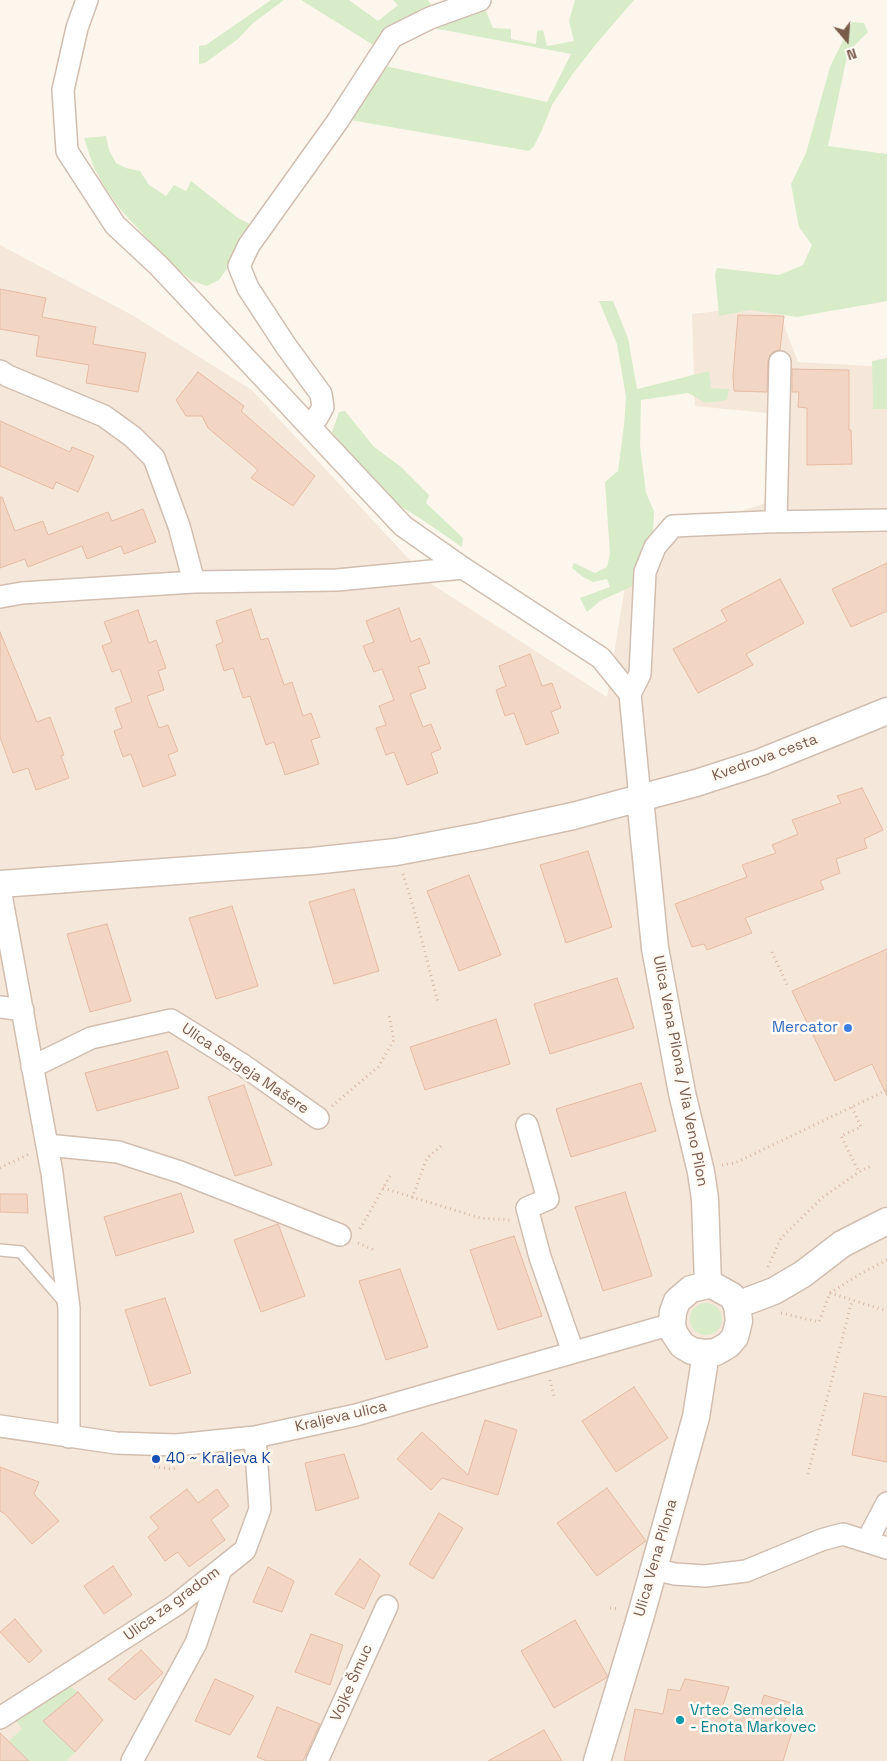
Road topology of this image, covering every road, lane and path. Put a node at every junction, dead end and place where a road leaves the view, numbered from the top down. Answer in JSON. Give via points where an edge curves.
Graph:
{"nodes":[{"id":1,"x":87,"y":0,"type":"edge"},
{"id":2,"x":480,"y":0,"type":"edge"},
{"id":3,"x":780,"y":362,"type":"dead end"},
{"id":4,"x":0,"y":371,"type":"edge"},
{"id":5,"x":307,"y":424,"type":"junction"},
{"id":6,"x":887,"y":520,"type":"edge"},
{"id":7,"x":776,"y":521,"type":"junction"},
{"id":8,"x":462,"y":568,"type":"junction"},
{"id":9,"x":194,"y":582,"type":"junction"},
{"id":10,"x":0,"y":597,"type":"edge"},
{"id":11,"x":630,"y":694,"type":"junction"},
{"id":12,"x":887,"y":711,"type":"edge"},
{"id":13,"x":640,"y":798,"type":"junction"},
{"id":14,"x":396,"y":852,"type":"junction"},
{"id":15,"x":0,"y":884,"type":"edge"},
{"id":16,"x":0,"y":889,"type":"edge"},
{"id":17,"x":772,"y":952,"type":"dead end"},
{"id":18,"x":788,"y":987,"type":"dead end"},
{"id":19,"x":438,"y":1003,"type":"dead end"},
{"id":20,"x":0,"y":1007,"type":"edge"},
{"id":21,"x":23,"y":1010,"type":"junction"},
{"id":22,"x":389,"y":1015,"type":"dead end"},
{"id":23,"x":32,"y":1067,"type":"junction"},
{"id":24,"x":887,"y":1090,"type":"edge"},
{"id":25,"x":852,"y":1107,"type":"junction"},
{"id":26,"x":318,"y":1118,"type":"joint"},
{"id":27,"x":527,"y":1125,"type":"dead end"},
{"id":28,"x":47,"y":1144,"type":"junction"},
{"id":29,"x":441,"y":1146,"type":"dead end"},
{"id":30,"x":735,"y":1163,"type":"dead end"},
{"id":31,"x":870,"y":1166,"type":"dead end"},
{"id":32,"x":0,"y":1168,"type":"edge"},
{"id":33,"x":859,"y":1172,"type":"junction"},
{"id":34,"x":390,"y":1176,"type":"dead end"},
{"id":35,"x":383,"y":1188,"type":"junction"},
{"id":36,"x":412,"y":1198,"type":"junction"},
{"id":37,"x":530,"y":1218,"type":"junction"},
{"id":38,"x":887,"y":1221,"type":"edge"},
{"id":39,"x":350,"y":1236,"type":"junction"},
{"id":40,"x":0,"y":1250,"type":"edge"},
{"id":41,"x":374,"y":1250,"type":"dead end"},
{"id":42,"x":887,"y":1260,"type":"edge"},
{"id":43,"x":770,"y":1281,"type":"junction"},
{"id":44,"x":708,"y":1285,"type":"junction"},
{"id":45,"x":830,"y":1293,"type":"junction"},
{"id":46,"x":852,"y":1300,"type":"junction"},
{"id":47,"x":738,"y":1305,"type":"junction"},
{"id":48,"x":69,"y":1308,"type":"junction"},
{"id":49,"x":887,"y":1311,"type":"edge"},
{"id":50,"x":672,"y":1324,"type":"junction"},
{"id":51,"x":573,"y":1352,"type":"junction"},
{"id":52,"x":706,"y":1353,"type":"junction"},
{"id":53,"x":0,"y":1426,"type":"edge"},
{"id":54,"x":70,"y":1437,"type":"junction"},
{"id":55,"x":255,"y":1437,"type":"junction"},
{"id":56,"x":808,"y":1474,"type":"dead end"},
{"id":57,"x":887,"y":1503,"type":"edge"},
{"id":58,"x":867,"y":1541,"type":"junction"},
{"id":59,"x":887,"y":1548,"type":"edge"},
{"id":60,"x":653,"y":1568,"type":"junction"},
{"id":61,"x":220,"y":1569,"type":"junction"},
{"id":62,"x":387,"y":1606,"type":"dead end"},
{"id":63,"x":0,"y":1718,"type":"edge"},
{"id":64,"x":132,"y":1761,"type":"edge"},
{"id":65,"x":317,"y":1761,"type":"edge"},
{"id":66,"x":597,"y":1761,"type":"edge"}],
"edges":[{"from":1,"to":5,"type":"street","via":[[63,90],[67,151],[115,225],[160,266]]},
{"from":2,"to":5,"type":"street","via":[[430,18],[392,37],[337,122],[249,245],[239,266],[248,288],[321,394],[323,407],[317,418]]},
{"from":3,"to":7,"type":"street"},
{"from":4,"to":9,"type":"street","via":[[104,416],[133,436],[154,458],[180,526]]},
{"from":5,"to":8,"type":"street","via":[[403,526]]},
{"from":6,"to":7,"type":"street"},
{"from":7,"to":11,"type":"street","via":[[673,526],[655,547],[645,572],[640,674]]},
{"from":8,"to":9,"type":"street","via":[[337,580]]},
{"from":8,"to":11,"type":"street","via":[[602,658]]},
{"from":9,"to":10,"type":"street"},
{"from":11,"to":13,"type":"street"},
{"from":12,"to":13,"type":"street","name":"Kvedrova cesta","via":[[761,762]]},
{"from":13,"to":14,"type":"street","name":"Kvedrova cesta","via":[[573,816]]},
{"from":13,"to":44,"type":"street","name":"Ulica Vena Pilona / Via Veno Pilon","via":[[655,948],[706,1200]]},
{"from":14,"to":15,"type":"street","name":"Kvedrova cesta"},
{"from":14,"to":19,"type":"path"},
{"from":16,"to":21,"type":"street"},
{"from":17,"to":18,"type":"path"},
{"from":20,"to":21,"type":"street"},
{"from":21,"to":23,"type":"street"},
{"from":22,"to":26,"type":"path","via":[[394,1040],[378,1067]]},
{"from":23,"to":26,"type":"street","name":"Ulica Sergeja Mašere","via":[[91,1038],[171,1020]]},
{"from":23,"to":28,"type":"street"},
{"from":24,"to":25,"type":"path"},
{"from":25,"to":30,"type":"path"},
{"from":25,"to":33,"type":"path","via":[[861,1127],[840,1136]]},
{"from":27,"to":37,"type":"street","via":[[548,1199],[527,1208]]},
{"from":28,"to":32,"type":"path"},
{"from":28,"to":39,"type":"street","via":[[118,1152]]},
{"from":28,"to":48,"type":"street"},
{"from":29,"to":36,"type":"path","via":[[427,1158]]},
{"from":31,"to":33,"type":"path"},
{"from":33,"to":43,"type":"path","via":[[823,1197],[781,1238]]},
{"from":34,"to":35,"type":"path"},
{"from":35,"to":36,"type":"path"},
{"from":35,"to":39,"type":"path"},
{"from":36,"to":37,"type":"path","via":[[480,1218]]},
{"from":37,"to":51,"type":"street"},
{"from":38,"to":43,"type":"street","via":[[842,1244],[803,1274]]},
{"from":39,"to":41,"type":"path"},
{"from":40,"to":48,"type":"lane","via":[[21,1252]]},
{"from":42,"to":45,"type":"path"},
{"from":43,"to":45,"type":"path","via":[[782,1314],[819,1322]]},
{"from":43,"to":47,"type":"street"},
{"from":44,"to":47,"type":"street","via":[[732,1296]]},
{"from":44,"to":50,"type":"street","via":[[691,1289],[677,1301]]},
{"from":45,"to":46,"type":"path"},
{"from":46,"to":49,"type":"path"},
{"from":46,"to":56,"type":"path"},
{"from":47,"to":52,"type":"street","via":[[735,1337],[716,1352]]},
{"from":48,"to":54,"type":"street"},
{"from":50,"to":51,"type":"street","name":"Kraljeva ulica"},
{"from":50,"to":52,"type":"street","via":[[682,1345],[692,1351]]},
{"from":51,"to":55,"type":"street","name":"Kraljeva ulica","via":[[356,1415]]},
{"from":52,"to":60,"type":"street","name":"Ulica Vena Pilona","via":[[696,1416]]},
{"from":53,"to":54,"type":"street","name":"Kraljeva ulica"},
{"from":54,"to":55,"type":"street","name":"Kraljeva ulica","via":[[116,1443],[176,1444]]},
{"from":55,"to":61,"type":"street","name":"Ulica za gradom","via":[[260,1509],[245,1550]]},
{"from":57,"to":58,"type":"street"},
{"from":58,"to":59,"type":"street"},
{"from":58,"to":60,"type":"street","via":[[843,1534],[746,1570],[705,1576],[675,1574]]},
{"from":60,"to":66,"type":"street","name":"Ulica Vena Pilona"},
{"from":61,"to":63,"type":"street","name":"Ulica za gradom","via":[[176,1605]]},
{"from":61,"to":64,"type":"street","via":[[196,1643]]},
{"from":62,"to":65,"type":"street","name":"Vojke Šmuc"}]}
